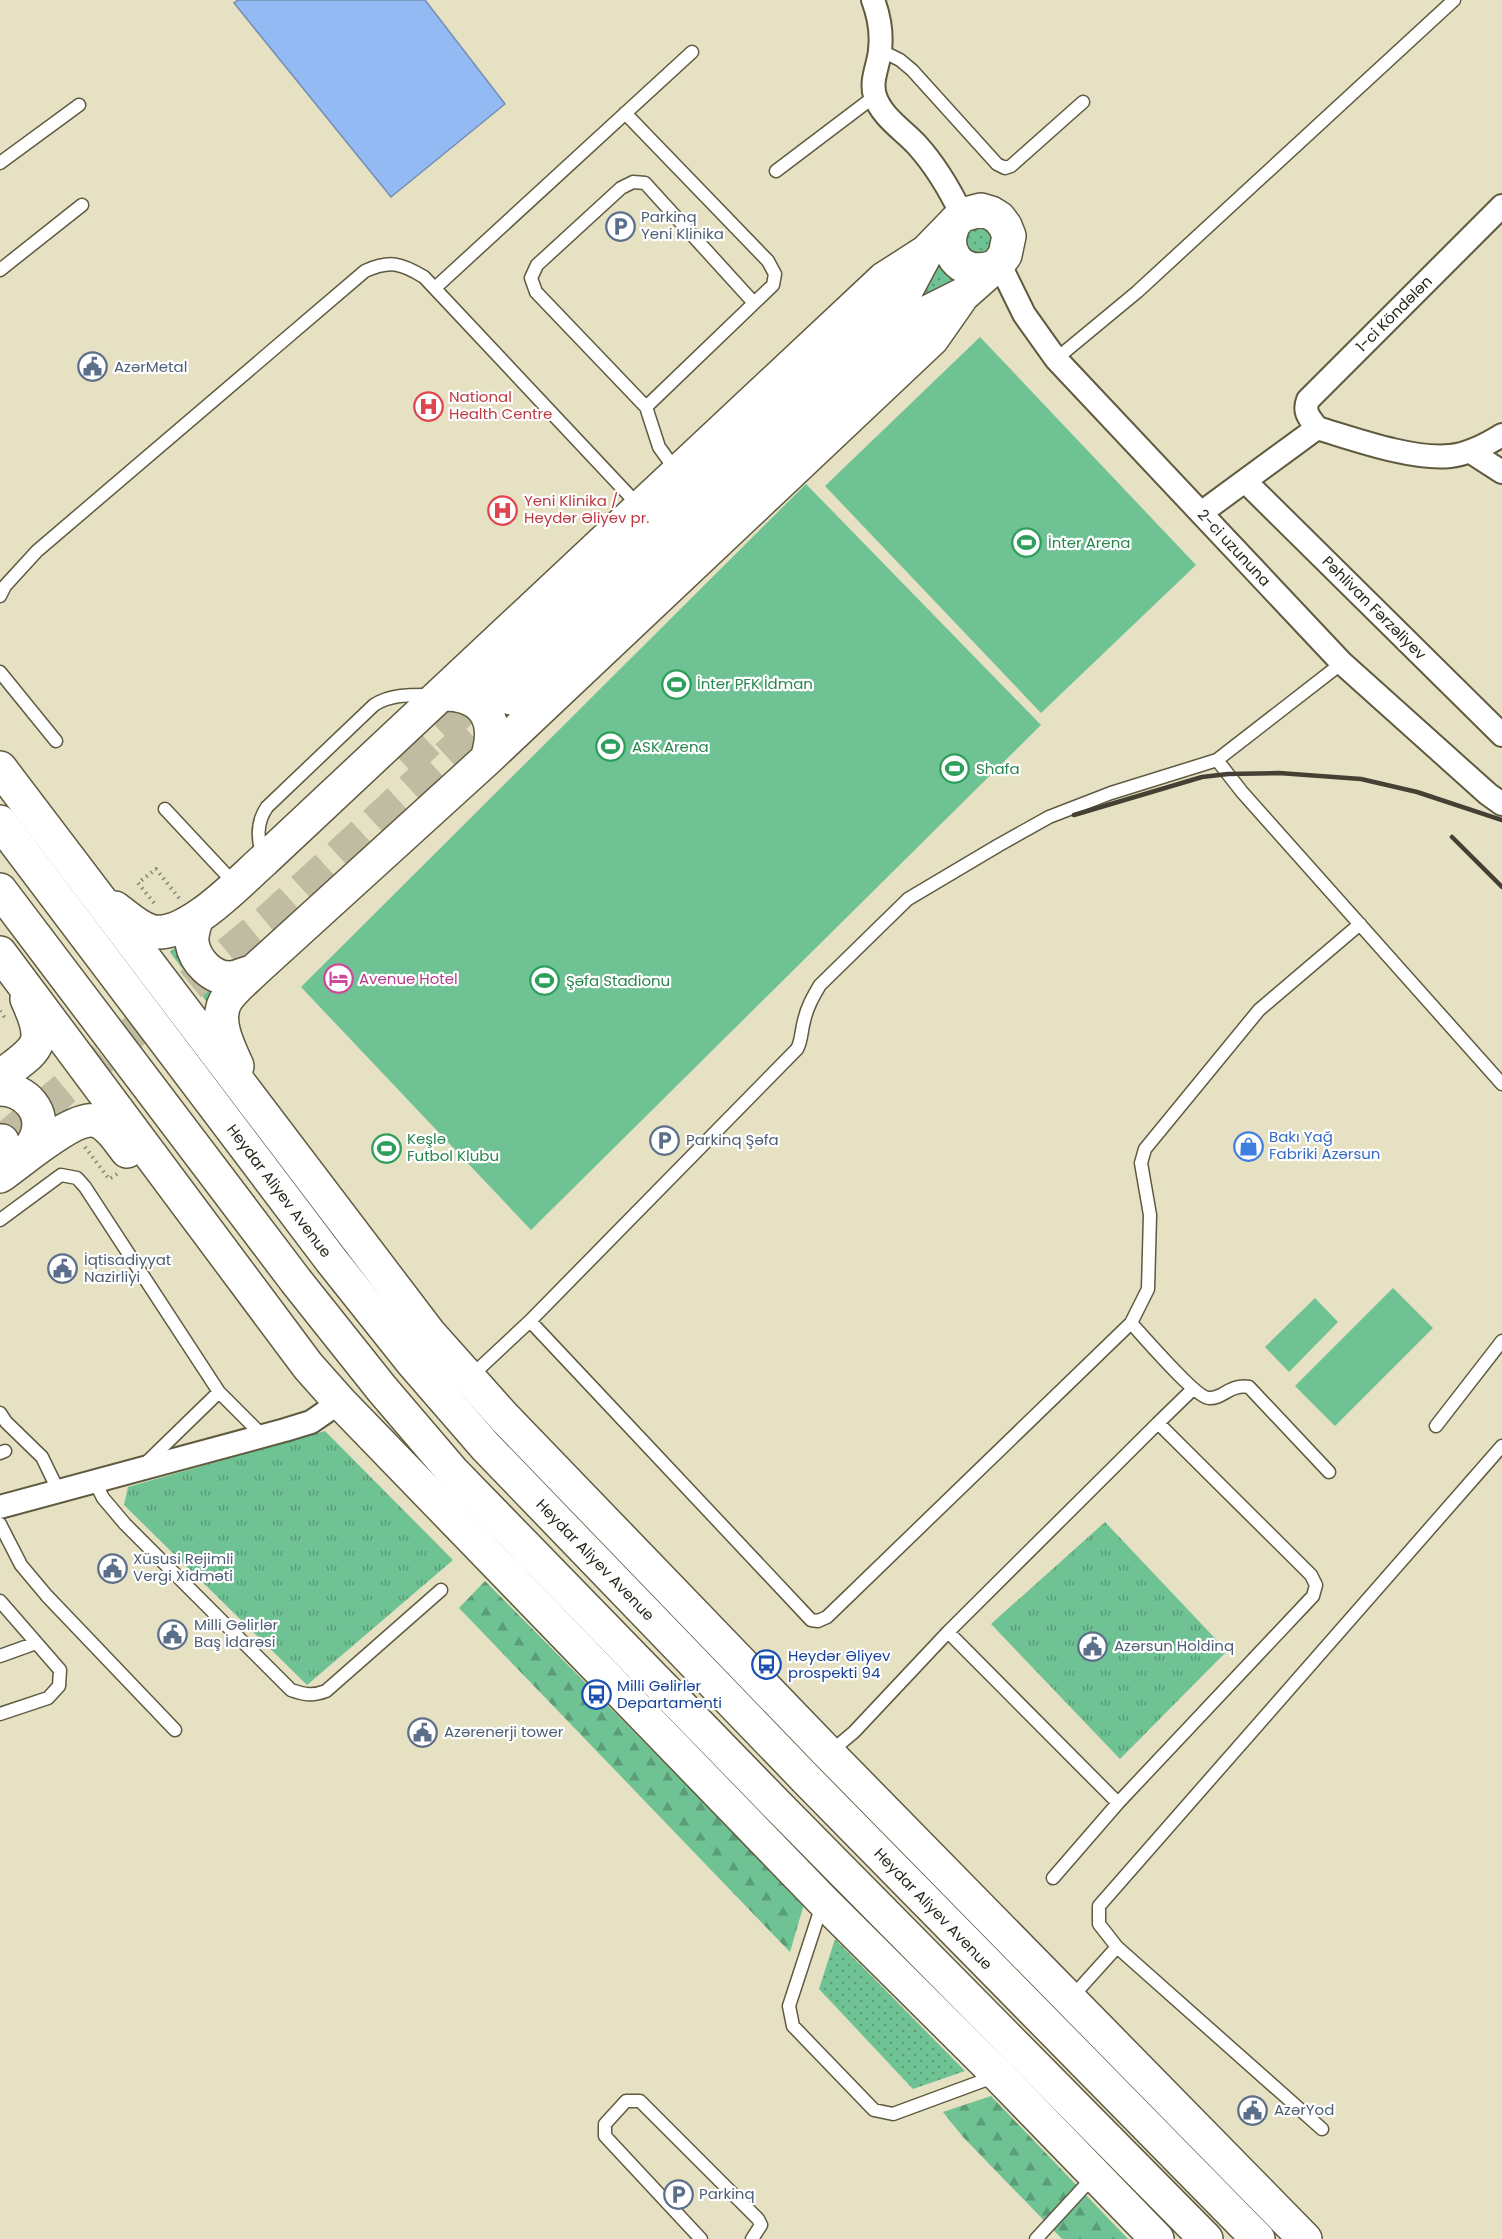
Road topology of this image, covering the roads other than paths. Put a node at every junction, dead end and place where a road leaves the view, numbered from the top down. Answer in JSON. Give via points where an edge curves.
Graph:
{"nodes":[{"id":1,"x":873,"y":0,"type":"edge"},
{"id":2,"x":1454,"y":0,"type":"edge"},
{"id":3,"x":880,"y":50,"type":"junction"},
{"id":4,"x":692,"y":52,"type":"dead end"},
{"id":5,"x":875,"y":96,"type":"junction"},
{"id":6,"x":1083,"y":102,"type":"dead end"},
{"id":7,"x":79,"y":105,"type":"dead end"},
{"id":8,"x":625,"y":113,"type":"junction"},
{"id":9,"x":0,"y":162,"type":"edge"},
{"id":10,"x":776,"y":171,"type":"dead end"},
{"id":11,"x":82,"y":205,"type":"dead end"},
{"id":12,"x":1502,"y":206,"type":"edge"},
{"id":13,"x":959,"y":218,"type":"junction"},
{"id":14,"x":926,"y":252,"type":"junction"},
{"id":15,"x":995,"y":266,"type":"junction"},
{"id":16,"x":0,"y":270,"type":"edge"},
{"id":17,"x":435,"y":288,"type":"junction"},
{"id":18,"x":964,"y":294,"type":"junction"},
{"id":19,"x":754,"y":303,"type":"junction"},
{"id":20,"x":1056,"y":359,"type":"junction"},
{"id":21,"x":646,"y":407,"type":"junction"},
{"id":22,"x":1317,"y":428,"type":"junction"},
{"id":23,"x":1502,"y":435,"type":"edge"},
{"id":24,"x":1471,"y":452,"type":"junction"},
{"id":25,"x":1502,"y":472,"type":"edge"},
{"id":26,"x":678,"y":473,"type":"junction"},
{"id":27,"x":1246,"y":482,"type":"junction"},
{"id":28,"x":641,"y":508,"type":"junction"},
{"id":29,"x":1201,"y":513,"type":"junction"},
{"id":30,"x":0,"y":596,"type":"edge"},
{"id":31,"x":1342,"y":663,"type":"junction"},
{"id":32,"x":0,"y":672,"type":"edge"},
{"id":33,"x":441,"y":694,"type":"junction"},
{"id":34,"x":1502,"y":735,"type":"edge"},
{"id":35,"x":56,"y":741,"type":"dead end"},
{"id":36,"x":487,"y":759,"type":"junction"},
{"id":37,"x":1217,"y":760,"type":"junction"},
{"id":38,"x":0,"y":768,"type":"edge"},
{"id":39,"x":1502,"y":804,"type":"edge"},
{"id":40,"x":165,"y":809,"type":"dead end"},
{"id":41,"x":0,"y":822,"type":"edge"},
{"id":42,"x":236,"y":885,"type":"junction"},
{"id":43,"x":0,"y":890,"type":"edge"},
{"id":44,"x":97,"y":895,"type":"junction"},
{"id":45,"x":196,"y":920,"type":"junction"},
{"id":46,"x":1360,"y":924,"type":"junction"},
{"id":47,"x":7,"y":963,"type":"edge"},
{"id":48,"x":254,"y":971,"type":"junction"},
{"id":49,"x":0,"y":1077,"type":"edge"},
{"id":50,"x":1502,"y":1084,"type":"edge"},
{"id":51,"x":0,"y":1089,"type":"edge"},
{"id":52,"x":251,"y":1101,"type":"junction"},
{"id":53,"x":6,"y":1155,"type":"edge"},
{"id":54,"x":0,"y":1220,"type":"edge"},
{"id":55,"x":530,"y":1321,"type":"junction"},
{"id":56,"x":1131,"y":1323,"type":"junction"},
{"id":57,"x":1502,"y":1341,"type":"edge"},
{"id":58,"x":308,"y":1366,"type":"junction"},
{"id":59,"x":469,"y":1379,"type":"junction"},
{"id":60,"x":1193,"y":1389,"type":"junction"},
{"id":61,"x":219,"y":1392,"type":"junction"},
{"id":62,"x":340,"y":1402,"type":"junction"},
{"id":63,"x":0,"y":1413,"type":"edge"},
{"id":64,"x":1158,"y":1423,"type":"junction"},
{"id":65,"x":1436,"y":1426,"type":"dead end"},
{"id":66,"x":263,"y":1436,"type":"junction"},
{"id":67,"x":1502,"y":1446,"type":"edge"},
{"id":68,"x":141,"y":1468,"type":"junction"},
{"id":69,"x":1329,"y":1472,"type":"dead end"},
{"id":70,"x":94,"y":1480,"type":"junction"},
{"id":71,"x":58,"y":1490,"type":"junction"},
{"id":72,"x":0,"y":1507,"type":"edge"},
{"id":73,"x":0,"y":1524,"type":"edge"},
{"id":74,"x":441,"y":1590,"type":"dead end"},
{"id":75,"x":1,"y":1603,"type":"edge"},
{"id":76,"x":948,"y":1632,"type":"junction"},
{"id":77,"x":36,"y":1643,"type":"junction"},
{"id":78,"x":0,"y":1656,"type":"edge"},
{"id":79,"x":0,"y":1714,"type":"edge"},
{"id":80,"x":175,"y":1730,"type":"dead end"},
{"id":81,"x":829,"y":1754,"type":"junction"},
{"id":82,"x":1118,"y":1803,"type":"junction"},
{"id":83,"x":1053,"y":1878,"type":"dead end"},
{"id":84,"x":823,"y":1901,"type":"junction"},
{"id":85,"x":1117,"y":1947,"type":"junction"},
{"id":86,"x":1070,"y":1999,"type":"junction"},
{"id":87,"x":998,"y":2075,"type":"junction"},
{"id":88,"x":1322,"y":2128,"type":"dead end"},
{"id":89,"x":1095,"y":2175,"type":"junction"},
{"id":90,"x":701,"y":2239,"type":"edge"},
{"id":91,"x":753,"y":2239,"type":"edge"},
{"id":92,"x":1036,"y":2239,"type":"edge"},
{"id":93,"x":1157,"y":2239,"type":"edge"},
{"id":94,"x":1206,"y":2239,"type":"edge"},
{"id":95,"x":1258,"y":2239,"type":"edge"},
{"id":96,"x":1305,"y":2239,"type":"edge"}],
"edges":[{"from":1,"to":3,"type":"street","via":[[880,25]]},
{"from":2,"to":20,"type":"lane","via":[[1137,292]]},
{"from":3,"to":5,"type":"street"},
{"from":3,"to":6,"type":"lane","via":[[912,70],[997,165],[1005,168]]},
{"from":4,"to":8,"type":"lane"},
{"from":5,"to":10,"type":"lane"},
{"from":5,"to":13,"type":"street","via":[[883,112],[918,146],[946,183]]},
{"from":7,"to":9,"type":"lane"},
{"from":8,"to":17,"type":"lane"},
{"from":8,"to":19,"type":"lane","via":[[768,261],[775,274],[773,285]]},
{"from":11,"to":16,"type":"lane"},
{"from":12,"to":22,"type":"street","name":"1-ci Köndələn","via":[[1308,400],[1307,415]]},
{"from":13,"to":14,"type":"main road"},
{"from":13,"to":15,"type":"main road","via":[[950,230],[949,240],[955,259],[979,272]]},
{"from":13,"to":15,"type":"main road","via":[[971,211],[991,213],[1005,226],[1008,246]]},
{"from":14,"to":18,"type":"main road","via":[[901,300],[502,690],[916,318]]},
{"from":14,"to":26,"type":"main road","via":[[884,279]]},
{"from":15,"to":18,"type":"main road"},
{"from":15,"to":20,"type":"street","name":"2-ci uzununa"},
{"from":17,"to":28,"type":"lane"},
{"from":17,"to":30,"type":"lane","via":[[404,265],[382,263],[365,271],[37,551]]},
{"from":18,"to":36,"type":"main road","via":[[932,339]]},
{"from":19,"to":21,"type":"lane"},
{"from":19,"to":21,"type":"lane","via":[[645,183],[633,182],[621,188],[537,265],[531,278],[536,292]]},
{"from":20,"to":29,"type":"street","name":"2-ci uzununa"},
{"from":21,"to":26,"type":"lane","via":[[658,447]]},
{"from":22,"to":24,"type":"street","via":[[1376,446],[1430,455]]},
{"from":22,"to":27,"type":"street"},
{"from":23,"to":24,"type":"street"},
{"from":24,"to":25,"type":"street"},
{"from":26,"to":28,"type":"main road"},
{"from":27,"to":29,"type":"street"},
{"from":27,"to":34,"type":"street","name":"Pəhlivan Fərzəliyev"},
{"from":28,"to":33,"type":"main road"},
{"from":29,"to":31,"type":"street","name":"2-ci uzununa"},
{"from":31,"to":37,"type":"lane"},
{"from":31,"to":39,"type":"street","name":"2-ci uzununa"},
{"from":32,"to":35,"type":"lane"},
{"from":33,"to":36,"type":"main road","via":[[467,696],[489,715],[493,742]]},
{"from":33,"to":42,"type":"main road"},
{"from":36,"to":48,"type":"main road"},
{"from":37,"to":46,"type":"lane"},
{"from":37,"to":55,"type":"lane","via":[[1049,817],[908,899],[820,985],[811,999],[797,1049]]},
{"from":38,"to":44,"type":"main road"},
{"from":40,"to":42,"type":"lane"},
{"from":41,"to":95,"type":"main road","name":"Heydar Aliyev Avenue","via":[[331,1260],[485,1446]]},
{"from":42,"to":45,"type":"main road"},
{"from":43,"to":94,"type":"main road","via":[[296,1281],[452,1471]]},
{"from":44,"to":45,"type":"main road","via":[[152,932],[181,928]]},
{"from":44,"to":52,"type":"main road"},
{"from":45,"to":48,"type":"main road","via":[[192,945],[210,972],[233,978]]},
{"from":46,"to":50,"type":"lane"},
{"from":46,"to":56,"type":"lane","via":[[1259,1010],[1145,1149],[1142,1163],[1150,1215],[1148,1288]]},
{"from":47,"to":49,"type":"main road","via":[[37,1021],[38,1041],[31,1053]]},
{"from":47,"to":58,"type":"main road"},
{"from":48,"to":52,"type":"main road","via":[[224,1004],[222,1015],[228,1044]]},
{"from":51,"to":53,"type":"main road","via":[[23,1094],[37,1113],[39,1123],[37,1137]]},
{"from":52,"to":59,"type":"main road","via":[[429,1333]]},
{"from":53,"to":58,"type":"main road","via":[[73,1124],[98,1121]]},
{"from":54,"to":61,"type":"lane","via":[[62,1175],[77,1178]]},
{"from":55,"to":56,"type":"lane","via":[[811,1620],[819,1621]]},
{"from":55,"to":59,"type":"lane"},
{"from":56,"to":60,"type":"lane"},
{"from":57,"to":65,"type":"lane"},
{"from":58,"to":62,"type":"main road"},
{"from":59,"to":81,"type":"main road"},
{"from":60,"to":64,"type":"lane"},
{"from":60,"to":69,"type":"lane","via":[[1213,1398],[1238,1385],[1249,1387]]},
{"from":61,"to":66,"type":"lane"},
{"from":61,"to":68,"type":"lane"},
{"from":62,"to":66,"type":"street","via":[[311,1422]]},
{"from":62,"to":84,"type":"main road"},
{"from":63,"to":71,"type":"lane","via":[[42,1457]]},
{"from":64,"to":76,"type":"lane"},
{"from":64,"to":82,"type":"lane","via":[[1311,1575],[1316,1585],[1313,1596]]},
{"from":66,"to":68,"type":"street"},
{"from":67,"to":85,"type":"lane","via":[[1099,1906],[1099,1924]]},
{"from":68,"to":70,"type":"street"},
{"from":70,"to":71,"type":"street"},
{"from":70,"to":74,"type":"lane","via":[[103,1498],[125,1524],[291,1690],[303,1695],[326,1691]]},
{"from":71,"to":72,"type":"street"},
{"from":73,"to":80,"type":"lane","via":[[21,1564],[47,1596]]},
{"from":75,"to":77,"type":"lane"},
{"from":76,"to":81,"type":"lane"},
{"from":76,"to":82,"type":"lane"},
{"from":77,"to":78,"type":"lane"},
{"from":77,"to":79,"type":"lane","via":[[60,1671],[59,1686],[48,1698]]},
{"from":81,"to":86,"type":"main road"},
{"from":82,"to":83,"type":"lane"},
{"from":84,"to":87,"type":"main road"},
{"from":84,"to":87,"type":"lane","via":[[789,2006],[793,2026],[874,2110],[893,2114]]},
{"from":85,"to":86,"type":"lane"},
{"from":85,"to":88,"type":"lane"},
{"from":86,"to":96,"type":"main road"},
{"from":87,"to":89,"type":"main road"},
{"from":89,"to":92,"type":"lane"},
{"from":89,"to":93,"type":"main road"},
{"from":90,"to":91,"type":"lane","via":[[605,2136],[605,2124],[626,2101],[640,2101],[758,2219],[761,2225]]}]}
